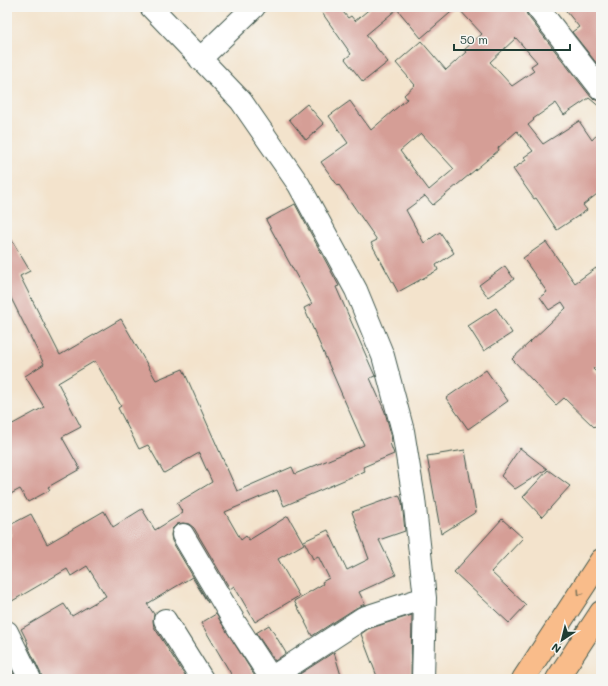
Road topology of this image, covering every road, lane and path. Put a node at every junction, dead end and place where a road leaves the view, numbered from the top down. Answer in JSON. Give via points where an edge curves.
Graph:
{"nodes":[{"id":1,"x":151,"y":7,"type":"edge"},
{"id":2,"x":254,"y":7,"type":"edge"},
{"id":3,"x":537,"y":7,"type":"edge"},
{"id":4,"x":200,"y":59,"type":"junction"},
{"id":5,"x":601,"y":89,"type":"edge"},
{"id":6,"x":183,"y":535,"type":"dead end"},
{"id":7,"x":601,"y":560,"type":"edge"},
{"id":8,"x":425,"y":598,"type":"junction"},
{"id":9,"x":601,"y":612,"type":"edge"},
{"id":10,"x":165,"y":620,"type":"dead end"},
{"id":11,"x":7,"y":632,"type":"edge"},
{"id":12,"x":30,"y":679,"type":"edge"},
{"id":13,"x":202,"y":679,"type":"edge"},
{"id":14,"x":270,"y":679,"type":"edge"},
{"id":15,"x":423,"y":679,"type":"edge"},
{"id":16,"x":523,"y":679,"type":"edge"},
{"id":17,"x":557,"y":679,"type":"edge"}],
"edges":[{"from":1,"to":4,"type":"street"},
{"from":2,"to":4,"type":"street"},
{"from":3,"to":5,"type":"street"},
{"from":4,"to":8,"type":"street","via":[[241,101],[299,185],[356,290],[383,356],[402,432],[414,499]]},
{"from":6,"to":14,"type":"street"},
{"from":7,"to":16,"type":"highway","one_way":true},
{"from":8,"to":14,"type":"street","via":[[363,618]]},
{"from":8,"to":15,"type":"street"},
{"from":9,"to":17,"type":"highway"},
{"from":10,"to":13,"type":"street"},
{"from":11,"to":12,"type":"street"}]}
